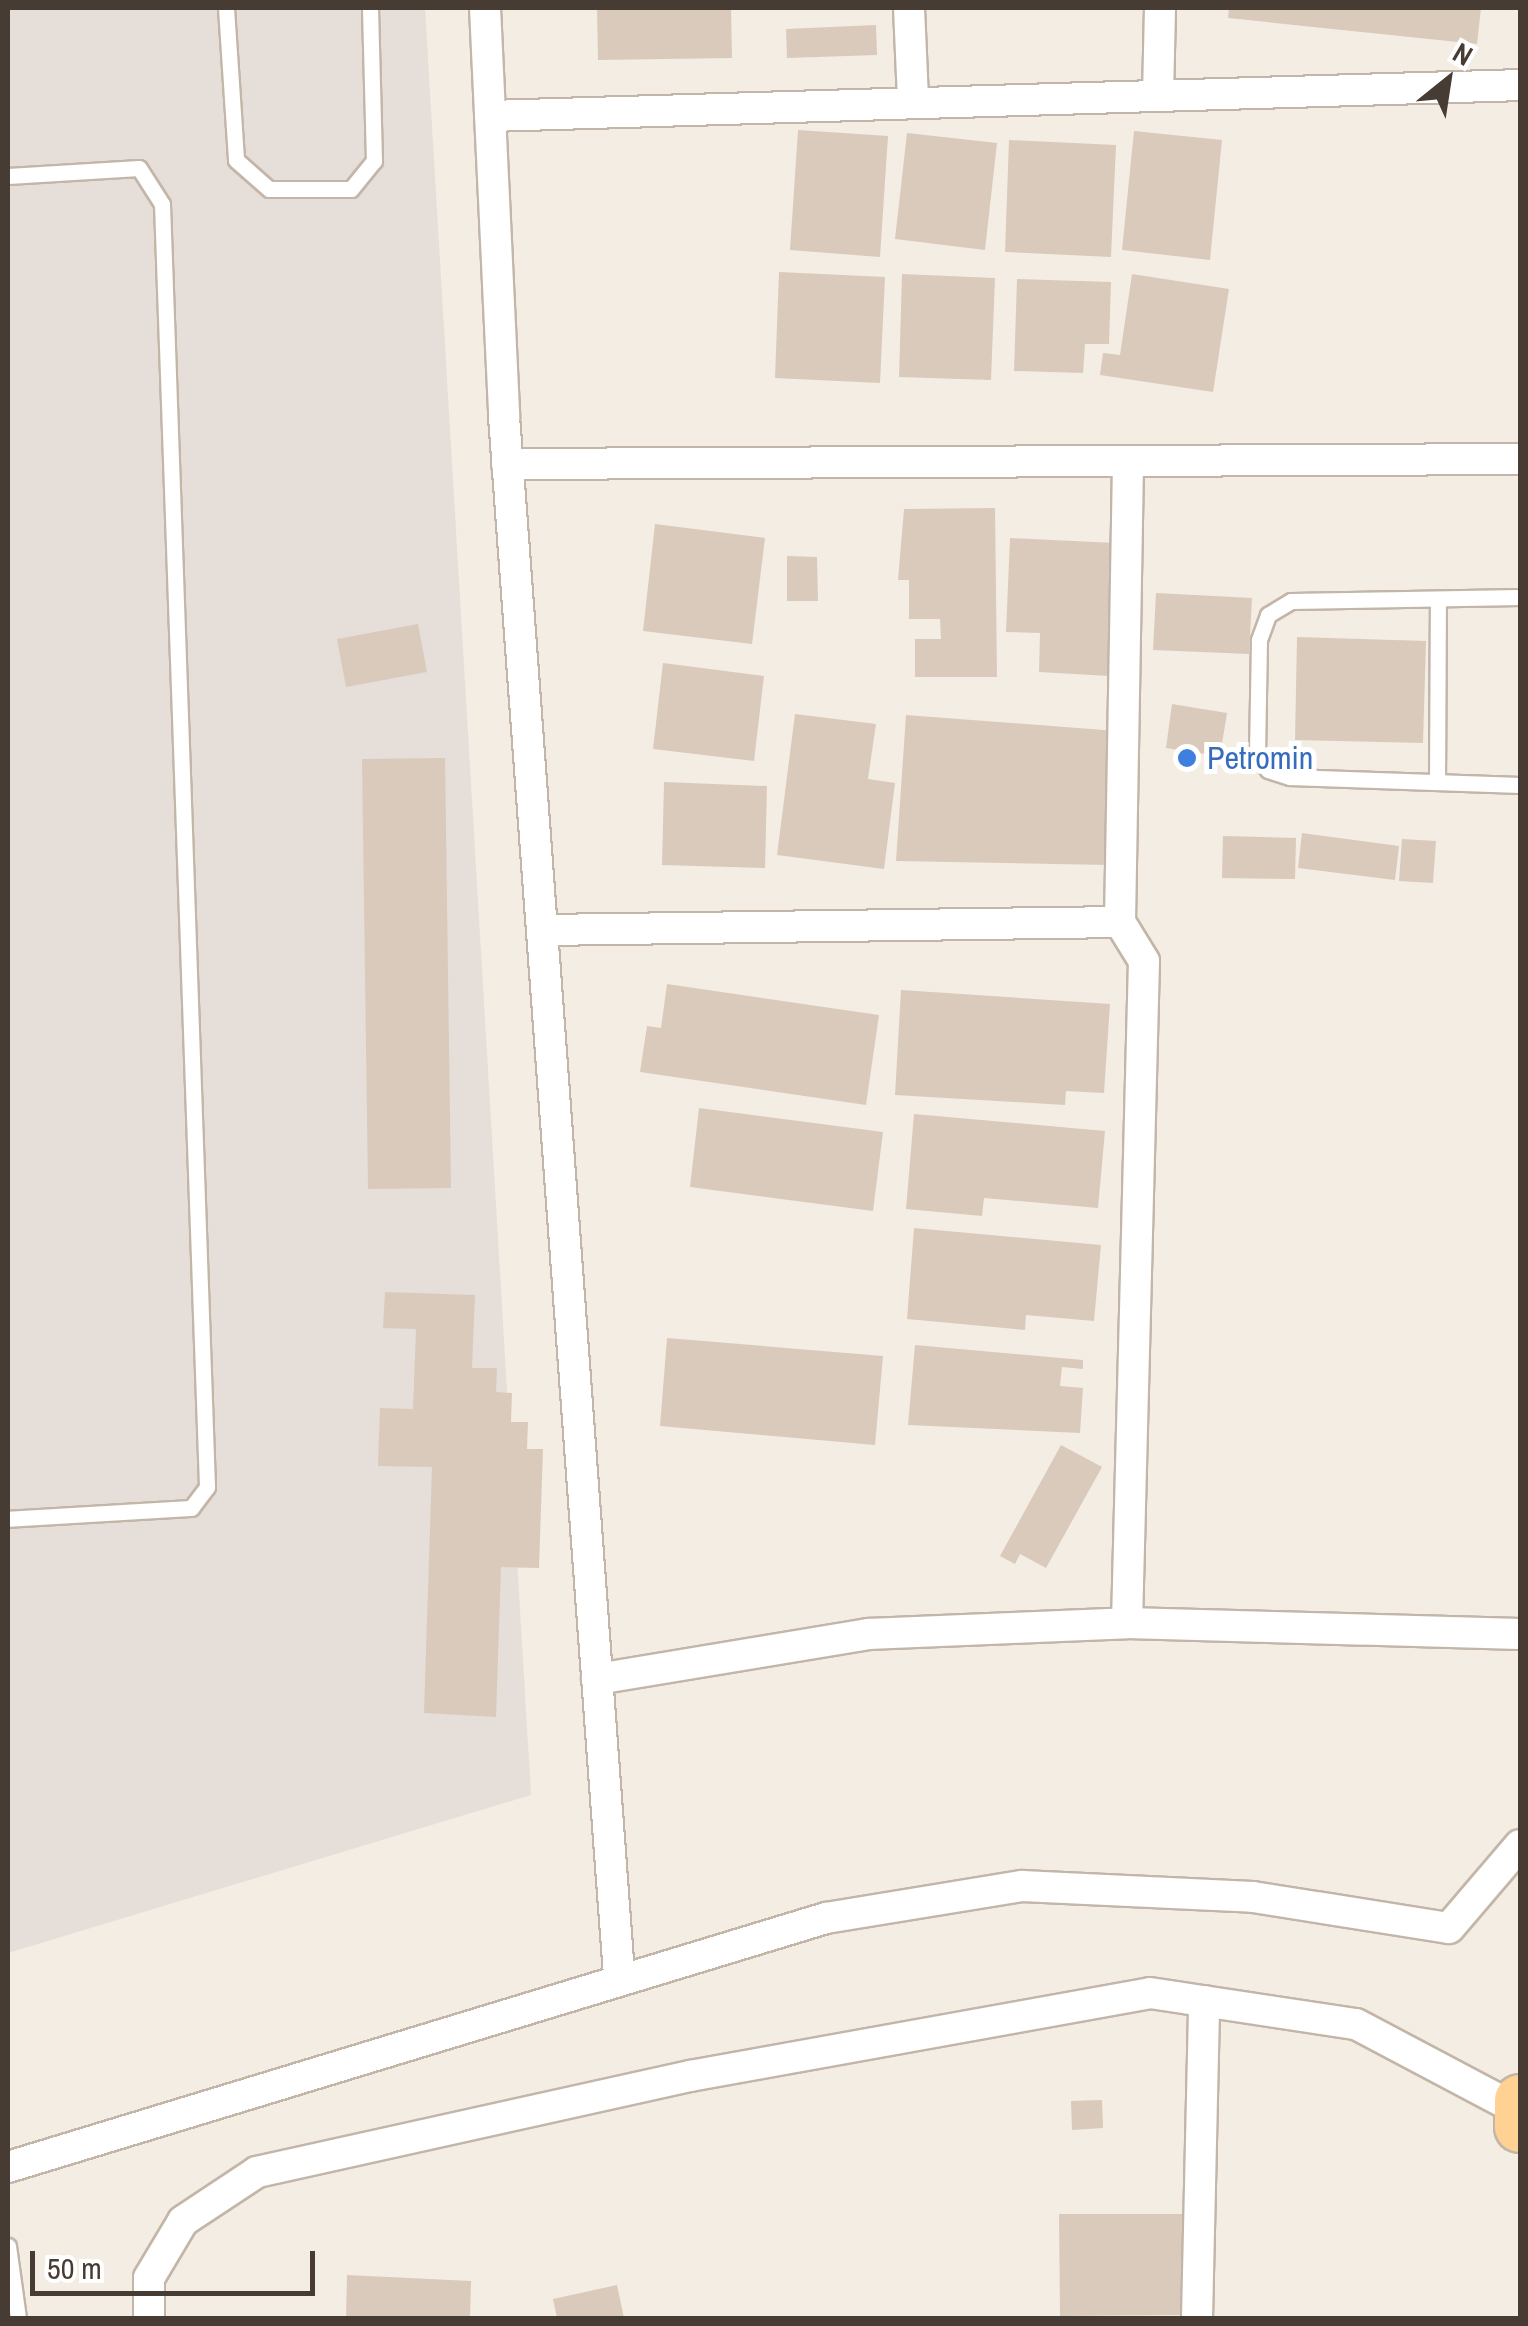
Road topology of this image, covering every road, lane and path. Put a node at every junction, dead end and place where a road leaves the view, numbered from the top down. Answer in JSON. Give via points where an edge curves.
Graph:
{"nodes":[{"id":1,"x":226,"y":8,"type":"edge"},
{"id":2,"x":370,"y":8,"type":"edge"},
{"id":3,"x":485,"y":8,"type":"edge"},
{"id":4,"x":910,"y":8,"type":"edge"},
{"id":5,"x":1160,"y":8,"type":"edge"},
{"id":6,"x":1520,"y":85,"type":"edge"},
{"id":7,"x":1158,"y":96,"type":"junction"},
{"id":8,"x":913,"y":100,"type":"junction"},
{"id":9,"x":490,"y":116,"type":"junction"},
{"id":10,"x":8,"y":176,"type":"edge"},
{"id":11,"x":1520,"y":459,"type":"edge"},
{"id":12,"x":1128,"y":461,"type":"junction"},
{"id":13,"x":507,"y":464,"type":"junction"},
{"id":14,"x":1520,"y":597,"type":"edge"},
{"id":15,"x":1438,"y":599,"type":"junction"},
{"id":16,"x":1436,"y":782,"type":"junction"},
{"id":17,"x":1520,"y":785,"type":"edge"},
{"id":18,"x":1120,"y":922,"type":"junction"},
{"id":19,"x":542,"y":930,"type":"junction"},
{"id":20,"x":8,"y":1519,"type":"edge"},
{"id":21,"x":1127,"y":1623,"type":"junction"},
{"id":22,"x":1520,"y":1634,"type":"edge"},
{"id":23,"x":596,"y":1679,"type":"junction"},
{"id":24,"x":1520,"y":1845,"type":"edge"},
{"id":25,"x":619,"y":1976,"type":"junction"},
{"id":26,"x":1204,"y":2001,"type":"junction"},
{"id":27,"x":1520,"y":2100,"type":"edge"},
{"id":28,"x":1520,"y":2111,"type":"edge"},
{"id":29,"x":1520,"y":2127,"type":"edge"},
{"id":30,"x":8,"y":2167,"type":"edge"},
{"id":31,"x":8,"y":2246,"type":"edge"},
{"id":32,"x":18,"y":2318,"type":"edge"},
{"id":33,"x":149,"y":2318,"type":"edge"},
{"id":34,"x":1198,"y":2318,"type":"edge"}],
"edges":[{"from":1,"to":2,"type":"lane","via":[[236,160],[269,190],[351,189],[374,161]]},
{"from":3,"to":9,"type":"street"},
{"from":4,"to":8,"type":"street"},
{"from":5,"to":7,"type":"street"},
{"from":6,"to":7,"type":"street"},
{"from":7,"to":8,"type":"street"},
{"from":8,"to":9,"type":"street"},
{"from":9,"to":13,"type":"street"},
{"from":10,"to":20,"type":"lane","via":[[139,168],[162,204],[207,1488],[191,1508]]},
{"from":11,"to":12,"type":"street"},
{"from":12,"to":13,"type":"street"},
{"from":12,"to":18,"type":"street"},
{"from":13,"to":19,"type":"street"},
{"from":14,"to":15,"type":"lane"},
{"from":15,"to":16,"type":"lane"},
{"from":15,"to":16,"type":"lane","via":[[1291,602],[1268,615],[1259,640],[1256,752],[1268,770],[1290,777]]},
{"from":16,"to":17,"type":"lane"},
{"from":18,"to":19,"type":"street"},
{"from":18,"to":21,"type":"street","via":[[1144,961]]},
{"from":19,"to":23,"type":"street"},
{"from":21,"to":22,"type":"street"},
{"from":21,"to":23,"type":"street","via":[[868,1634]]},
{"from":23,"to":25,"type":"street"},
{"from":24,"to":25,"type":"street","via":[[1449,1928],[1253,1897],[1022,1886],[826,1918]]},
{"from":25,"to":30,"type":"street"},
{"from":26,"to":28,"type":"street","via":[[1356,2024]]},
{"from":26,"to":33,"type":"street","via":[[1150,1993],[805,2055],[256,2172],[182,2220],[149,2278]]},
{"from":26,"to":34,"type":"street"},
{"from":27,"to":28,"type":"main road"},
{"from":28,"to":29,"type":"main road"},
{"from":31,"to":32,"type":"lane"}]}
